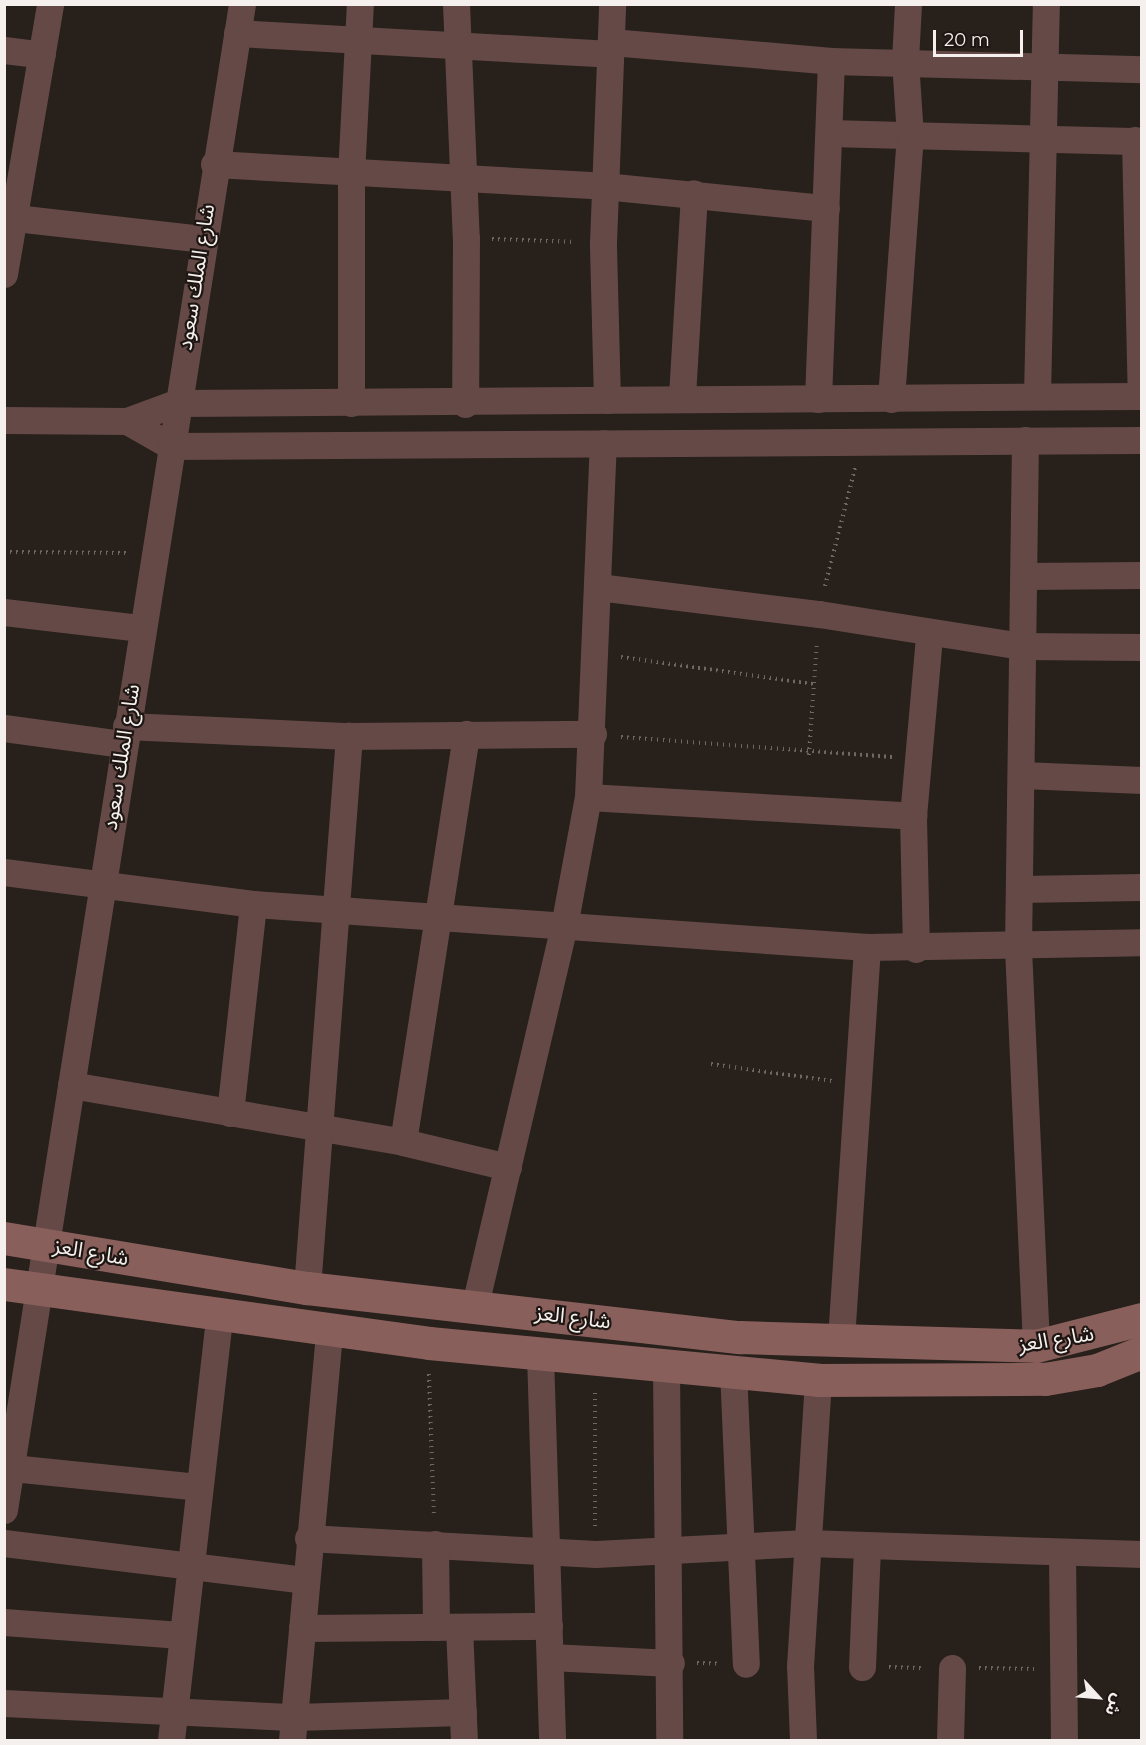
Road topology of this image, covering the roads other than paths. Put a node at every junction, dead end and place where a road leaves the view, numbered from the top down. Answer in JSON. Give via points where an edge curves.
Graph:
{"nodes":[{"id":1,"x":50,"y":4,"type":"edge"},
{"id":2,"x":242,"y":4,"type":"edge"},
{"id":3,"x":360,"y":4,"type":"edge"},
{"id":4,"x":456,"y":4,"type":"edge"},
{"id":5,"x":612,"y":4,"type":"edge"},
{"id":6,"x":908,"y":4,"type":"edge"},
{"id":7,"x":1046,"y":4,"type":"edge"},
{"id":8,"x":237,"y":33,"type":"junction"},
{"id":9,"x":358,"y":37,"type":"junction"},
{"id":10,"x":457,"y":47,"type":"junction"},
{"id":11,"x":610,"y":48,"type":"junction"},
{"id":12,"x":4,"y":50,"type":"edge"},
{"id":13,"x":42,"y":55,"type":"junction"},
{"id":14,"x":905,"y":60,"type":"junction"},
{"id":15,"x":831,"y":62,"type":"junction"},
{"id":16,"x":1045,"y":63,"type":"junction"},
{"id":17,"x":1142,"y":69,"type":"edge"},
{"id":18,"x":829,"y":133,"type":"junction"},
{"id":19,"x":910,"y":136,"type":"junction"},
{"id":20,"x":1046,"y":136,"type":"junction"},
{"id":21,"x":1138,"y":140,"type":"edge"},
{"id":22,"x":214,"y":164,"type":"junction"},
{"id":23,"x":351,"y":174,"type":"junction"},
{"id":24,"x":462,"y":176,"type":"junction"},
{"id":25,"x":604,"y":186,"type":"junction"},
{"id":26,"x":694,"y":193,"type":"junction"},
{"id":27,"x":826,"y":208,"type":"junction"},
{"id":28,"x":15,"y":218,"type":"junction"},
{"id":29,"x":202,"y":239,"type":"junction"},
{"id":30,"x":7,"y":244,"type":"edge"},
{"id":31,"x":4,"y":274,"type":"edge"},
{"id":32,"x":1037,"y":395,"type":"junction"},
{"id":33,"x":682,"y":396,"type":"junction"},
{"id":34,"x":1141,"y":396,"type":"edge"},
{"id":35,"x":818,"y":399,"type":"junction"},
{"id":36,"x":891,"y":399,"type":"junction"},
{"id":37,"x":607,"y":400,"type":"junction"},
{"id":38,"x":176,"y":403,"type":"junction"},
{"id":39,"x":351,"y":403,"type":"junction"},
{"id":40,"x":465,"y":404,"type":"junction"},
{"id":41,"x":4,"y":420,"type":"edge"},
{"id":42,"x":127,"y":421,"type":"junction"},
{"id":43,"x":1025,"y":440,"type":"junction"},
{"id":44,"x":1142,"y":440,"type":"edge"},
{"id":45,"x":603,"y":443,"type":"junction"},
{"id":46,"x":171,"y":446,"type":"junction"},
{"id":47,"x":1142,"y":575,"type":"edge"},
{"id":48,"x":1026,"y":576,"type":"junction"},
{"id":49,"x":598,"y":587,"type":"junction"},
{"id":50,"x":4,"y":612,"type":"edge"},
{"id":51,"x":141,"y":628,"type":"junction"},
{"id":52,"x":929,"y":635,"type":"junction"},
{"id":53,"x":1021,"y":646,"type":"junction"},
{"id":54,"x":1142,"y":647,"type":"edge"},
{"id":55,"x":4,"y":728,"type":"edge"},
{"id":56,"x":466,"y":734,"type":"junction"},
{"id":57,"x":593,"y":734,"type":"junction"},
{"id":58,"x":125,"y":735,"type":"junction"},
{"id":59,"x":349,"y":736,"type":"junction"},
{"id":60,"x":1022,"y":775,"type":"junction"},
{"id":61,"x":1142,"y":780,"type":"edge"},
{"id":62,"x":588,"y":797,"type":"junction"},
{"id":63,"x":914,"y":816,"type":"junction"},
{"id":64,"x":4,"y":872,"type":"edge"},
{"id":65,"x":1142,"y":887,"type":"edge"},
{"id":66,"x":100,"y":889,"type":"junction"},
{"id":67,"x":1019,"y":889,"type":"junction"},
{"id":68,"x":253,"y":904,"type":"junction"},
{"id":69,"x":340,"y":909,"type":"junction"},
{"id":70,"x":438,"y":915,"type":"junction"},
{"id":71,"x":564,"y":926,"type":"junction"},
{"id":72,"x":1142,"y":942,"type":"edge"},
{"id":73,"x":867,"y":947,"type":"junction"},
{"id":74,"x":1018,"y":948,"type":"junction"},
{"id":75,"x":916,"y":949,"type":"junction"},
{"id":76,"x":71,"y":1085,"type":"junction"},
{"id":77,"x":230,"y":1113,"type":"junction"},
{"id":78,"x":317,"y":1128,"type":"junction"},
{"id":79,"x":404,"y":1142,"type":"junction"},
{"id":80,"x":508,"y":1167,"type":"junction"},
{"id":81,"x":4,"y":1238,"type":"edge"},
{"id":82,"x":46,"y":1244,"type":"junction"},
{"id":83,"x":4,"y":1284,"type":"edge"},
{"id":84,"x":307,"y":1288,"type":"junction"},
{"id":85,"x":40,"y":1291,"type":"junction"},
{"id":86,"x":475,"y":1305,"type":"junction"},
{"id":87,"x":219,"y":1317,"type":"junction"},
{"id":88,"x":1142,"y":1319,"type":"edge"},
{"id":89,"x":329,"y":1330,"type":"junction"},
{"id":90,"x":841,"y":1339,"type":"junction"},
{"id":91,"x":1036,"y":1346,"type":"junction"},
{"id":92,"x":1142,"y":1352,"type":"edge"},
{"id":93,"x":540,"y":1354,"type":"junction"},
{"id":94,"x":666,"y":1366,"type":"junction"},
{"id":95,"x":733,"y":1370,"type":"junction"},
{"id":96,"x":818,"y":1380,"type":"junction"},
{"id":97,"x":11,"y":1437,"type":"edge"},
{"id":98,"x":12,"y":1468,"type":"junction"},
{"id":99,"x":198,"y":1487,"type":"junction"},
{"id":100,"x":4,"y":1510,"type":"edge"},
{"id":101,"x":308,"y":1538,"type":"junction"},
{"id":102,"x":4,"y":1543,"type":"edge"},
{"id":103,"x":807,"y":1543,"type":"junction"},
{"id":104,"x":435,"y":1544,"type":"junction"},
{"id":105,"x":739,"y":1544,"type":"junction"},
{"id":106,"x":867,"y":1546,"type":"junction"},
{"id":107,"x":669,"y":1548,"type":"junction"},
{"id":108,"x":542,"y":1553,"type":"junction"},
{"id":109,"x":1062,"y":1553,"type":"junction"},
{"id":110,"x":1142,"y":1554,"type":"edge"},
{"id":111,"x":187,"y":1566,"type":"junction"},
{"id":112,"x":306,"y":1580,"type":"junction"},
{"id":113,"x":4,"y":1622,"type":"edge"},
{"id":114,"x":549,"y":1626,"type":"junction"},
{"id":115,"x":448,"y":1627,"type":"junction"},
{"id":116,"x":302,"y":1628,"type":"junction"},
{"id":117,"x":181,"y":1635,"type":"junction"},
{"id":118,"x":550,"y":1657,"type":"junction"},
{"id":119,"x":671,"y":1663,"type":"junction"},
{"id":120,"x":746,"y":1664,"type":"dead end"},
{"id":121,"x":862,"y":1667,"type":"dead end"},
{"id":122,"x":952,"y":1668,"type":"dead end"},
{"id":123,"x":4,"y":1703,"type":"edge"},
{"id":124,"x":463,"y":1712,"type":"junction"},
{"id":125,"x":173,"y":1714,"type":"junction"},
{"id":126,"x":293,"y":1729,"type":"edge"},
{"id":127,"x":171,"y":1740,"type":"edge"},
{"id":128,"x":464,"y":1740,"type":"edge"},
{"id":129,"x":552,"y":1740,"type":"edge"},
{"id":130,"x":669,"y":1740,"type":"edge"},
{"id":131,"x":804,"y":1740,"type":"edge"},
{"id":132,"x":950,"y":1740,"type":"edge"},
{"id":133,"x":1064,"y":1740,"type":"edge"}],
"edges":[{"from":1,"to":13,"type":"street"},
{"from":2,"to":8,"type":"street","name":"شارع الملك سعود"},
{"from":3,"to":9,"type":"street"},
{"from":4,"to":10,"type":"street"},
{"from":5,"to":11,"type":"street"},
{"from":6,"to":14,"type":"street"},
{"from":7,"to":16,"type":"street"},
{"from":8,"to":9,"type":"street"},
{"from":8,"to":22,"type":"street","name":"شارع الملك سعود"},
{"from":9,"to":10,"type":"street"},
{"from":9,"to":23,"type":"street"},
{"from":10,"to":11,"type":"street"},
{"from":10,"to":24,"type":"street"},
{"from":11,"to":15,"type":"street"},
{"from":11,"to":25,"type":"street"},
{"from":12,"to":13,"type":"street"},
{"from":13,"to":28,"type":"street"},
{"from":14,"to":15,"type":"street"},
{"from":14,"to":16,"type":"street"},
{"from":14,"to":19,"type":"street"},
{"from":15,"to":18,"type":"street"},
{"from":16,"to":17,"type":"street"},
{"from":16,"to":20,"type":"street"},
{"from":18,"to":19,"type":"street"},
{"from":18,"to":27,"type":"street"},
{"from":19,"to":20,"type":"street"},
{"from":19,"to":36,"type":"street"},
{"from":20,"to":21,"type":"street"},
{"from":20,"to":32,"type":"street"},
{"from":21,"to":34,"type":"street"},
{"from":22,"to":23,"type":"street"},
{"from":22,"to":29,"type":"street","name":"شارع الملك سعود"},
{"from":23,"to":24,"type":"street"},
{"from":23,"to":39,"type":"street"},
{"from":24,"to":25,"type":"street"},
{"from":24,"to":40,"type":"street","via":[[466,238]]},
{"from":25,"to":26,"type":"street"},
{"from":25,"to":37,"type":"street"},
{"from":26,"to":27,"type":"street"},
{"from":26,"to":33,"type":"street"},
{"from":27,"to":35,"type":"street"},
{"from":28,"to":29,"type":"street"},
{"from":28,"to":30,"type":"street"},
{"from":29,"to":38,"type":"street","name":"شارع الملك سعود"},
{"from":30,"to":31,"type":"street"},
{"from":32,"to":34,"type":"street"},
{"from":32,"to":36,"type":"street"},
{"from":33,"to":35,"type":"street"},
{"from":33,"to":37,"type":"street"},
{"from":35,"to":36,"type":"street"},
{"from":37,"to":40,"type":"street"},
{"from":38,"to":39,"type":"street"},
{"from":38,"to":42,"type":"street"},
{"from":38,"to":46,"type":"street","name":"شارع الملك سعود"},
{"from":39,"to":40,"type":"street"},
{"from":41,"to":42,"type":"street"},
{"from":42,"to":46,"type":"street"},
{"from":43,"to":44,"type":"street"},
{"from":43,"to":45,"type":"street"},
{"from":43,"to":48,"type":"street"},
{"from":45,"to":46,"type":"street"},
{"from":45,"to":49,"type":"street"},
{"from":46,"to":51,"type":"street","name":"شارع الملك سعود"},
{"from":47,"to":48,"type":"street"},
{"from":48,"to":53,"type":"street"},
{"from":49,"to":52,"type":"street","via":[[819,614]]},
{"from":49,"to":57,"type":"street"},
{"from":50,"to":51,"type":"street"},
{"from":51,"to":58,"type":"street","name":"شارع الملك سعود"},
{"from":52,"to":53,"type":"street"},
{"from":52,"to":63,"type":"street"},
{"from":53,"to":54,"type":"street"},
{"from":53,"to":60,"type":"street"},
{"from":55,"to":58,"type":"street"},
{"from":56,"to":57,"type":"street"},
{"from":56,"to":59,"type":"street"},
{"from":56,"to":70,"type":"street"},
{"from":57,"to":62,"type":"street"},
{"from":58,"to":59,"type":"street"},
{"from":58,"to":66,"type":"street","name":"شارع الملك سعود"},
{"from":59,"to":69,"type":"street"},
{"from":60,"to":61,"type":"street"},
{"from":60,"to":67,"type":"street"},
{"from":62,"to":63,"type":"street"},
{"from":62,"to":71,"type":"street"},
{"from":63,"to":75,"type":"street"},
{"from":64,"to":66,"type":"street"},
{"from":65,"to":67,"type":"street"},
{"from":66,"to":68,"type":"street"},
{"from":66,"to":76,"type":"street","name":"شارع الملك سعود"},
{"from":67,"to":74,"type":"street"},
{"from":68,"to":69,"type":"street"},
{"from":68,"to":77,"type":"street"},
{"from":69,"to":70,"type":"street"},
{"from":69,"to":78,"type":"street"},
{"from":70,"to":71,"type":"street"},
{"from":70,"to":79,"type":"street"},
{"from":71,"to":73,"type":"street"},
{"from":71,"to":80,"type":"street"},
{"from":72,"to":74,"type":"street"},
{"from":73,"to":75,"type":"street"},
{"from":73,"to":90,"type":"street"},
{"from":74,"to":75,"type":"street"},
{"from":74,"to":91,"type":"street"},
{"from":76,"to":77,"type":"street"},
{"from":76,"to":82,"type":"street","name":"شارع الملك سعود"},
{"from":77,"to":78,"type":"street"},
{"from":78,"to":79,"type":"street"},
{"from":78,"to":84,"type":"street"},
{"from":79,"to":80,"type":"street"},
{"from":80,"to":86,"type":"street"},
{"from":81,"to":82,"type":"main road","name":"شارع العز"},
{"from":82,"to":84,"type":"main road","name":"شارع العز"},
{"from":82,"to":85,"type":"street","name":"شارع الملك سعود"},
{"from":83,"to":85,"type":"main road","name":"شارع العز"},
{"from":84,"to":86,"type":"main road","name":"شارع العز"},
{"from":85,"to":87,"type":"main road","name":"شارع العز"},
{"from":85,"to":97,"type":"street","name":"شارع الملك سعود"},
{"from":86,"to":90,"type":"main road","name":"شارع العز","via":[[740,1337]]},
{"from":87,"to":89,"type":"main road","name":"شارع العز"},
{"from":87,"to":99,"type":"street"},
{"from":88,"to":91,"type":"main road","name":"شارع العز"},
{"from":89,"to":93,"type":"main road","name":"شارع العز"},
{"from":89,"to":101,"type":"street"},
{"from":90,"to":91,"type":"main road","name":"شارع العز"},
{"from":92,"to":96,"type":"main road","name":"شارع العز","via":[[1097,1370],[1045,1379]]},
{"from":93,"to":94,"type":"main road","name":"شارع العز"},
{"from":93,"to":108,"type":"street"},
{"from":94,"to":95,"type":"main road","name":"شارع العز"},
{"from":94,"to":107,"type":"street"},
{"from":95,"to":96,"type":"main road","name":"شارع العز"},
{"from":95,"to":105,"type":"street"},
{"from":96,"to":103,"type":"street"},
{"from":97,"to":98,"type":"street","name":"شارع الملك سعود"},
{"from":98,"to":99,"type":"street"},
{"from":98,"to":100,"type":"street","name":"شارع الملك سعود"},
{"from":99,"to":111,"type":"street"},
{"from":101,"to":104,"type":"street"},
{"from":101,"to":112,"type":"street"},
{"from":102,"to":111,"type":"street"},
{"from":103,"to":105,"type":"street"},
{"from":103,"to":106,"type":"street"},
{"from":103,"to":131,"type":"street","via":[[800,1666]]},
{"from":104,"to":108,"type":"street"},
{"from":104,"to":115,"type":"street"},
{"from":105,"to":107,"type":"street"},
{"from":105,"to":120,"type":"street"},
{"from":106,"to":109,"type":"street"},
{"from":106,"to":121,"type":"street"},
{"from":107,"to":108,"type":"street","via":[[596,1554]]},
{"from":107,"to":119,"type":"street"},
{"from":108,"to":114,"type":"street"},
{"from":109,"to":110,"type":"street"},
{"from":109,"to":133,"type":"street"},
{"from":111,"to":112,"type":"street"},
{"from":111,"to":117,"type":"street"},
{"from":112,"to":116,"type":"street"},
{"from":113,"to":117,"type":"street"},
{"from":114,"to":115,"type":"street"},
{"from":114,"to":118,"type":"street"},
{"from":115,"to":116,"type":"street"},
{"from":115,"to":124,"type":"street"},
{"from":116,"to":126,"type":"street"},
{"from":117,"to":125,"type":"street"},
{"from":118,"to":119,"type":"street"},
{"from":118,"to":129,"type":"street"},
{"from":119,"to":130,"type":"street"},
{"from":122,"to":132,"type":"street"},
{"from":123,"to":125,"type":"street"},
{"from":124,"to":126,"type":"street"},
{"from":124,"to":128,"type":"street"},
{"from":125,"to":126,"type":"street"},
{"from":125,"to":127,"type":"street"}]}
